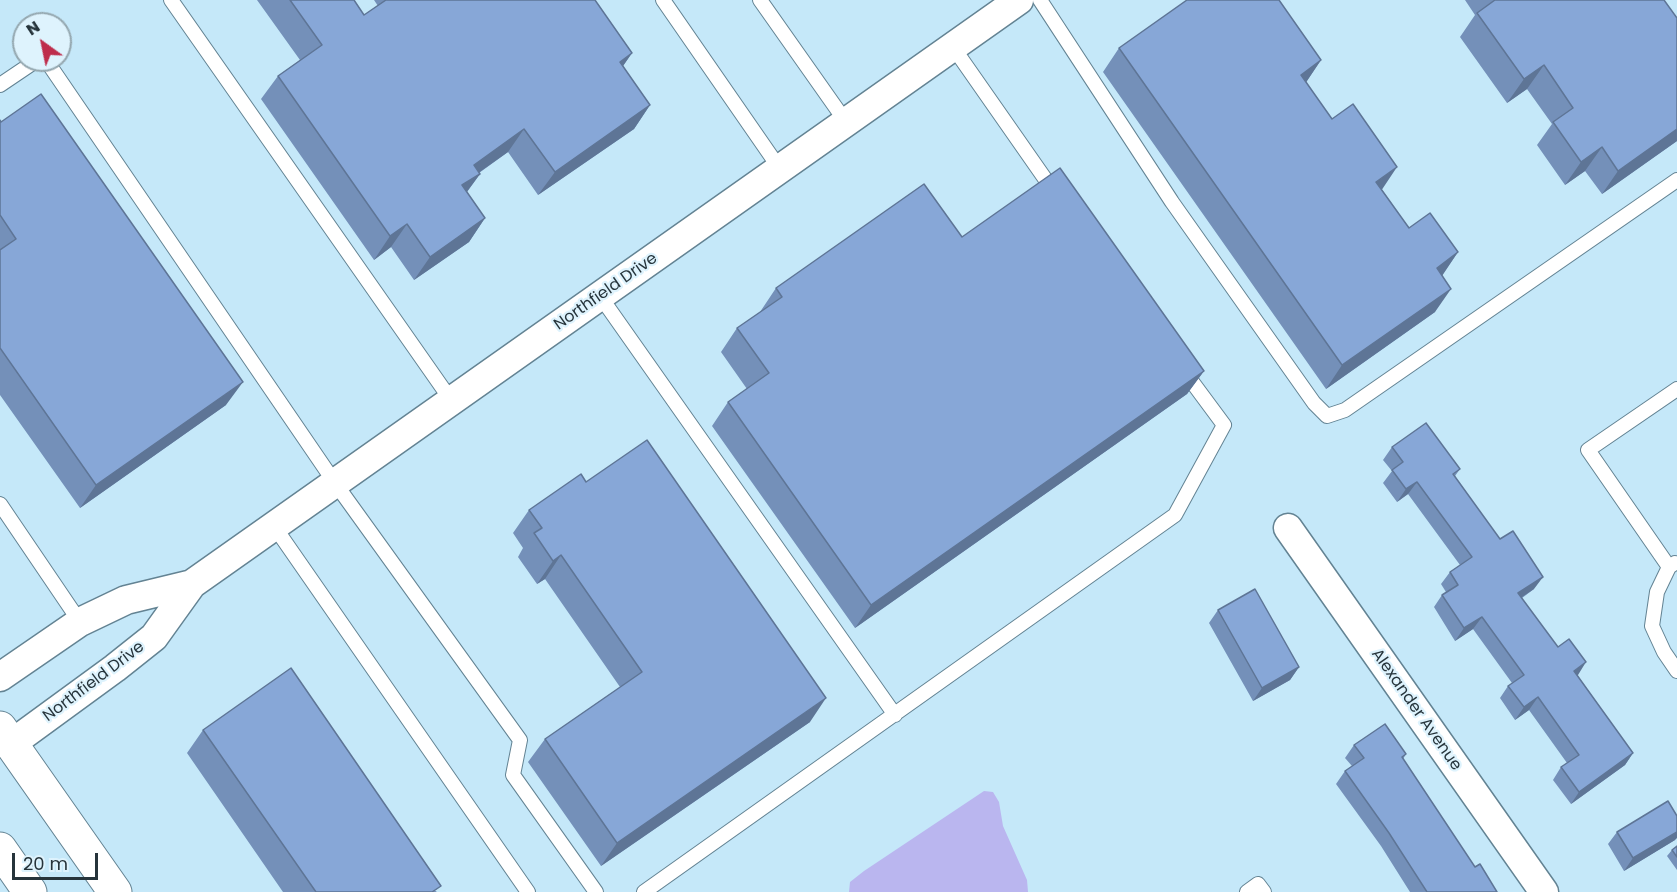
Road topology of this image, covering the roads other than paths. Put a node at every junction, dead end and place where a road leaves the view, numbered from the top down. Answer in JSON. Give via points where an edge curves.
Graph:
{"nodes":[{"id":1,"x":171,"y":0,"type":"edge"},
{"id":2,"x":663,"y":0,"type":"edge"},
{"id":3,"x":760,"y":0,"type":"edge"},
{"id":4,"x":1040,"y":0,"type":"edge"},
{"id":5,"x":1007,"y":4,"type":"edge"},
{"id":6,"x":953,"y":47,"type":"junction"},
{"id":7,"x":19,"y":72,"type":"edge"},
{"id":8,"x":54,"y":72,"type":"edge"},
{"id":9,"x":0,"y":85,"type":"edge"},
{"id":10,"x":846,"y":122,"type":"junction"},
{"id":11,"x":780,"y":169,"type":"junction"},
{"id":12,"x":1677,"y":180,"type":"edge"},
{"id":13,"x":1061,"y":201,"type":"edge"},
{"id":14,"x":600,"y":296,"type":"junction"},
{"id":15,"x":1176,"y":361,"type":"edge"},
{"id":16,"x":1677,"y":389,"type":"edge"},
{"id":17,"x":451,"y":400,"type":"junction"},
{"id":18,"x":335,"y":483,"type":"junction"},
{"id":19,"x":0,"y":504,"type":"edge"},
{"id":20,"x":273,"y":526,"type":"junction"},
{"id":21,"x":1288,"y":528,"type":"dead end"},
{"id":22,"x":1673,"y":564,"type":"edge"},
{"id":23,"x":192,"y":584,"type":"junction"},
{"id":24,"x":80,"y":622,"type":"junction"},
{"id":25,"x":1677,"y":671,"type":"edge"},
{"id":26,"x":0,"y":677,"type":"edge"},
{"id":27,"x":895,"y":715,"type":"junction"},
{"id":28,"x":4,"y":741,"type":"edge"},
{"id":29,"x":0,"y":849,"type":"edge"},
{"id":30,"x":30,"y":892,"type":"edge"},
{"id":31,"x":115,"y":892,"type":"edge"},
{"id":32,"x":528,"y":892,"type":"edge"},
{"id":33,"x":596,"y":892,"type":"edge"},
{"id":34,"x":644,"y":892,"type":"edge"},
{"id":35,"x":1247,"y":892,"type":"edge"},
{"id":36,"x":1264,"y":892,"type":"edge"},
{"id":37,"x":1544,"y":892,"type":"edge"}],
"edges":[{"from":1,"to":17,"type":"lane"},
{"from":2,"to":11,"type":"lane"},
{"from":3,"to":10,"type":"lane"},
{"from":4,"to":12,"type":"lane","via":[[1172,202],[1327,417],[1345,410]]},
{"from":5,"to":6,"type":"street","name":"Northfield Drive"},
{"from":6,"to":10,"type":"street","name":"Northfield Drive"},
{"from":6,"to":13,"type":"lane"},
{"from":7,"to":9,"type":"lane"},
{"from":8,"to":18,"type":"lane"},
{"from":10,"to":11,"type":"street","name":"Northfield Drive"},
{"from":11,"to":14,"type":"street","name":"Northfield Drive"},
{"from":14,"to":17,"type":"street","name":"Northfield Drive"},
{"from":14,"to":27,"type":"lane"},
{"from":15,"to":27,"type":"lane","via":[[1224,425],[1175,515]]},
{"from":16,"to":22,"type":"lane","via":[[1588,450]]},
{"from":17,"to":18,"type":"street","name":"Northfield Drive"},
{"from":18,"to":20,"type":"street","name":"Northfield Drive"},
{"from":18,"to":33,"type":"lane","via":[[520,740],[513,775]]},
{"from":19,"to":24,"type":"lane"},
{"from":20,"to":23,"type":"street","name":"Northfield Drive"},
{"from":20,"to":32,"type":"lane"},
{"from":21,"to":37,"type":"street","name":"Alexander Avenue"},
{"from":22,"to":25,"type":"lane","via":[[1657,592],[1652,627]]},
{"from":23,"to":24,"type":"street","name":"Northfield Drive","via":[[126,600]]},
{"from":23,"to":28,"type":"street","name":"Northfield Drive","via":[[153,637],[115,668]]},
{"from":24,"to":26,"type":"street","name":"Northfield Drive"},
{"from":27,"to":34,"type":"lane"},
{"from":28,"to":31,"type":"main road"},
{"from":29,"to":30,"type":"main road"},
{"from":35,"to":36,"type":"lane","via":[[1258,884]]}]}
